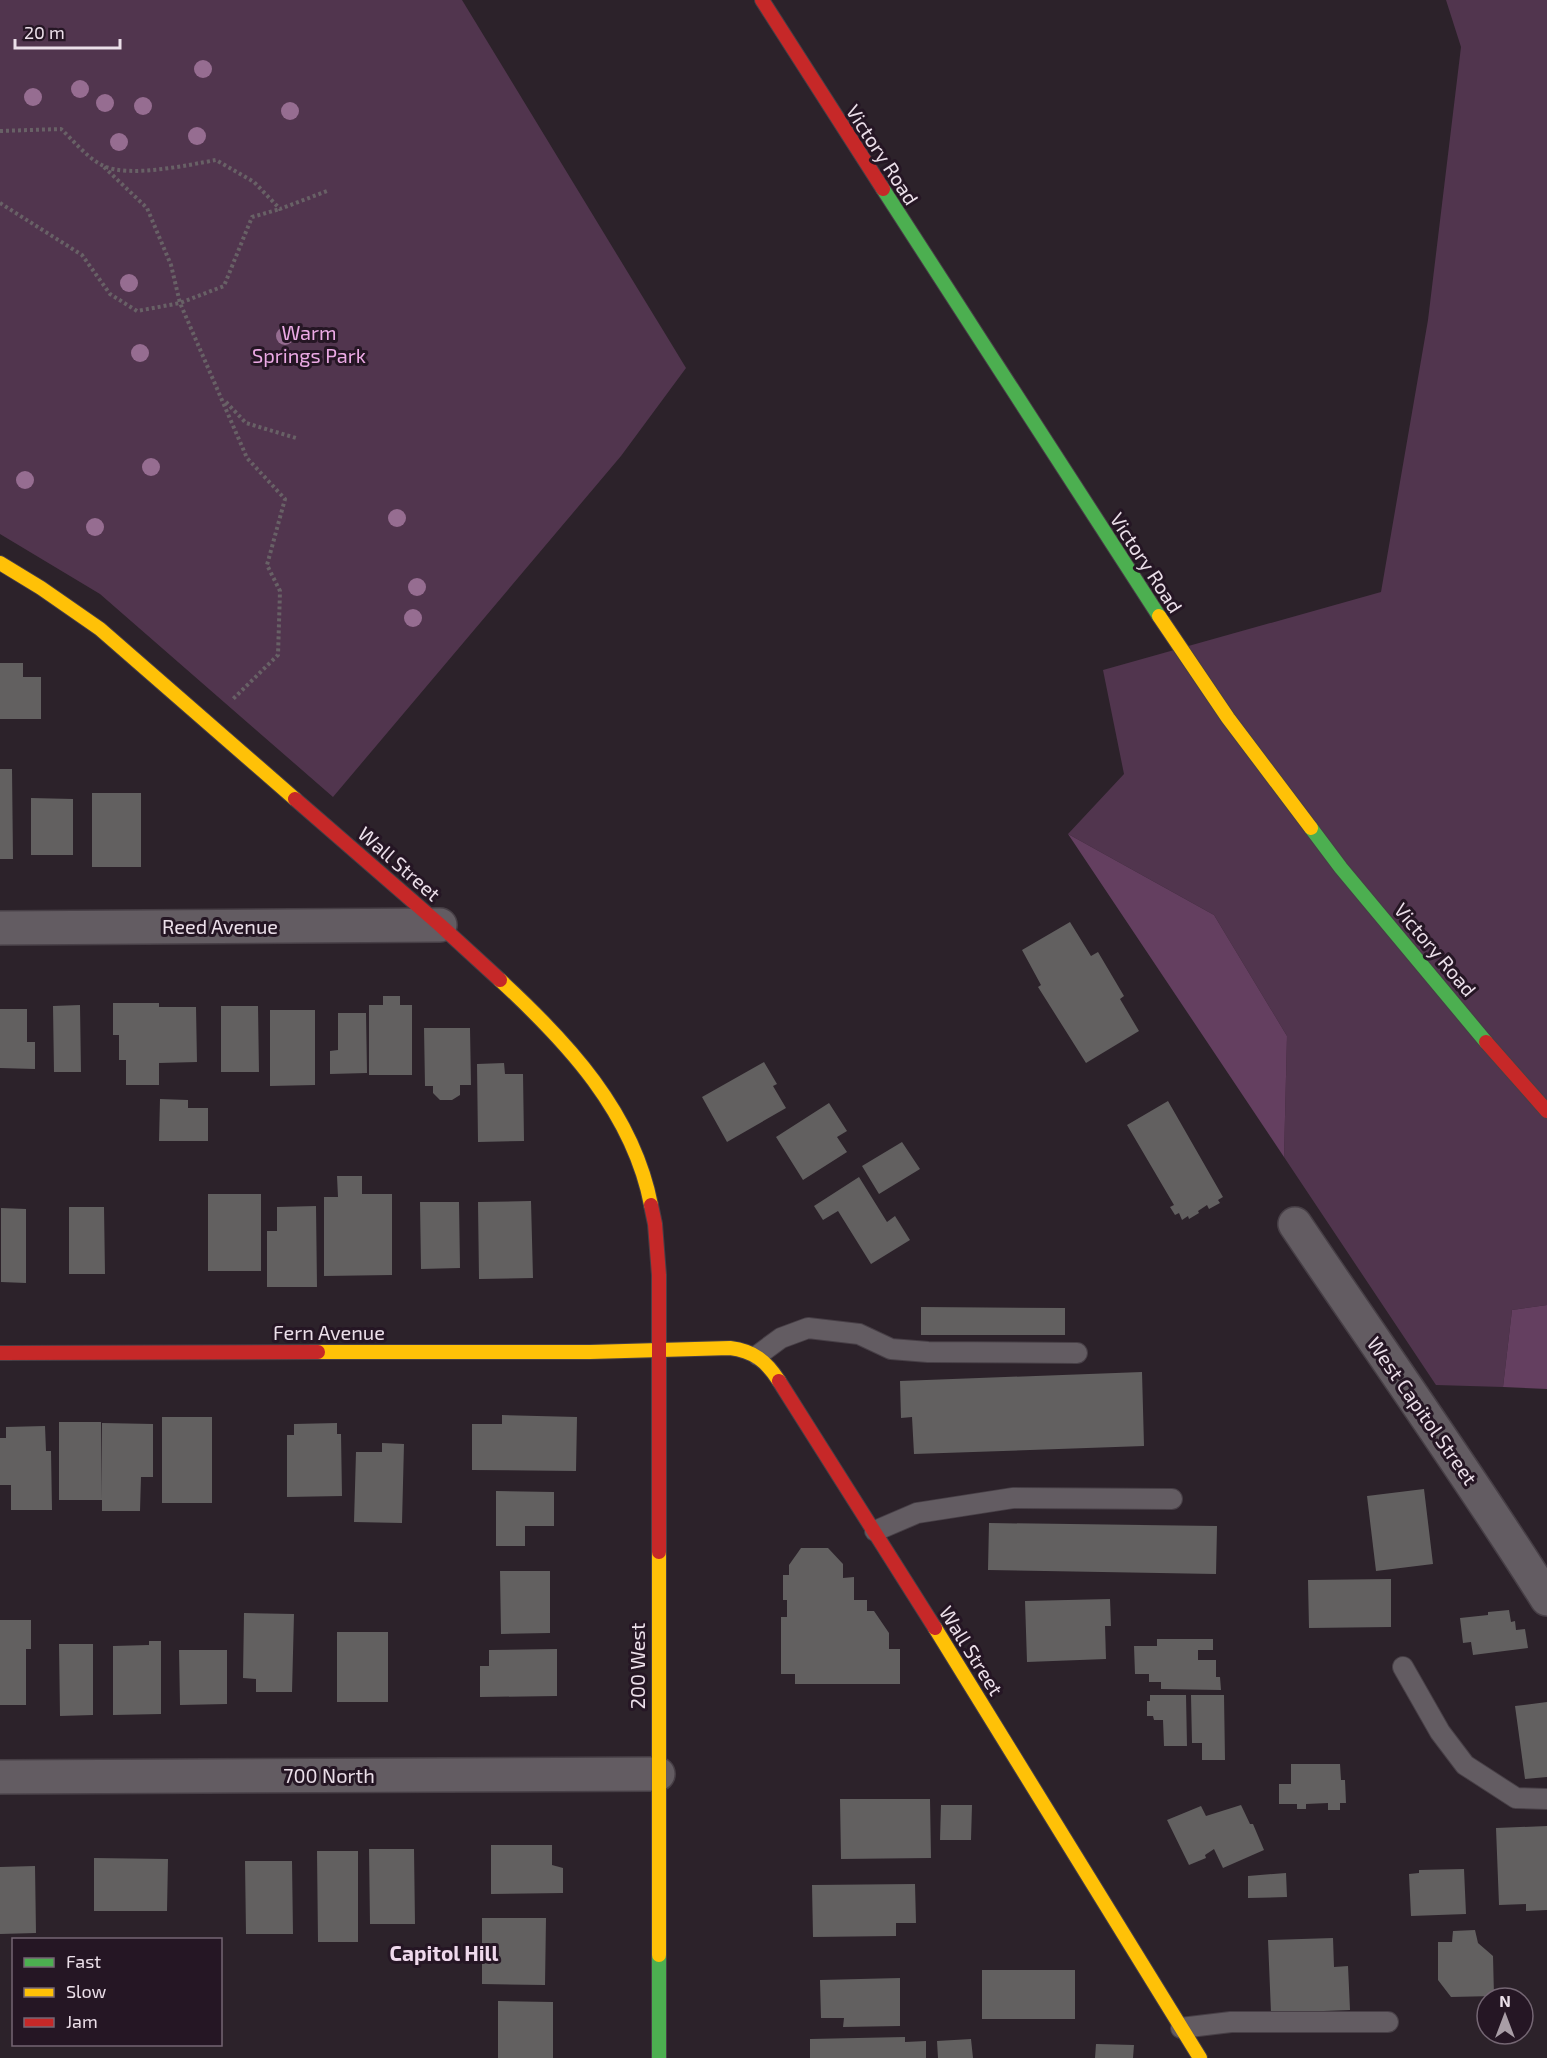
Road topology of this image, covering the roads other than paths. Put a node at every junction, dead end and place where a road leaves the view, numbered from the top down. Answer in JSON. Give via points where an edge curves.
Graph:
{"nodes":[{"id":1,"x":762,"y":0,"type":"edge"},
{"id":2,"x":0,"y":563,"type":"edge"},
{"id":3,"x":440,"y":925,"type":"junction"},
{"id":4,"x":0,"y":928,"type":"edge"},
{"id":5,"x":1547,"y":1111,"type":"edge"},
{"id":6,"x":1294,"y":1224,"type":"dead end"},
{"id":7,"x":658,"y":1275,"type":"joint"},
{"id":8,"x":658,"y":1351,"type":"junction"},
{"id":9,"x":0,"y":1353,"type":"edge"},
{"id":10,"x":1077,"y":1353,"type":"dead end"},
{"id":11,"x":758,"y":1355,"type":"junction"},
{"id":12,"x":1172,"y":1499,"type":"dead end"},
{"id":13,"x":874,"y":1532,"type":"junction"},
{"id":14,"x":1547,"y":1599,"type":"edge"},
{"id":15,"x":1403,"y":1667,"type":"dead end"},
{"id":16,"x":658,"y":1774,"type":"junction"},
{"id":17,"x":0,"y":1777,"type":"edge"},
{"id":18,"x":1547,"y":1799,"type":"edge"},
{"id":19,"x":1388,"y":2022,"type":"dead end"},
{"id":20,"x":1181,"y":2028,"type":"junction"},
{"id":21,"x":659,"y":2058,"type":"edge"},
{"id":22,"x":1200,"y":2058,"type":"edge"}],
"edges":[{"from":1,"to":5,"type":"street","name":"Victory Road","via":[[1113,548],[1215,700],[1341,868]]},
{"from":2,"to":3,"type":"street","name":"Wall Street","via":[[100,629]]},
{"from":3,"to":4,"type":"street","name":"Reed Avenue"},
{"from":3,"to":7,"type":"street","name":"Wall Street","via":[[537,1014],[601,1089],[630,1140],[647,1183],[655,1224]]},
{"from":6,"to":14,"type":"street","name":"West Capitol Street","via":[[1474,1485]]},
{"from":7,"to":8,"type":"street","name":"200 West"},
{"from":8,"to":9,"type":"street","name":"Fern Avenue"},
{"from":8,"to":11,"type":"street","via":[[722,1348]]},
{"from":8,"to":16,"type":"street","name":"200 West"},
{"from":10,"to":11,"type":"lane","via":[[919,1352],[891,1349],[859,1334],[808,1328],[780,1338]]},
{"from":11,"to":13,"type":"street","name":"Wall Street","via":[[772,1370]]},
{"from":12,"to":13,"type":"lane","via":[[1013,1498],[917,1513]]},
{"from":13,"to":20,"type":"street","name":"Wall Street"},
{"from":15,"to":18,"type":"lane","via":[[1440,1732],[1465,1766],[1516,1798]]},
{"from":16,"to":17,"type":"street","name":"700 North"},
{"from":16,"to":21,"type":"street","name":"200 West"},
{"from":19,"to":20,"type":"lane","via":[[1231,2022]]},
{"from":20,"to":22,"type":"street","name":"Wall Street"}]}
